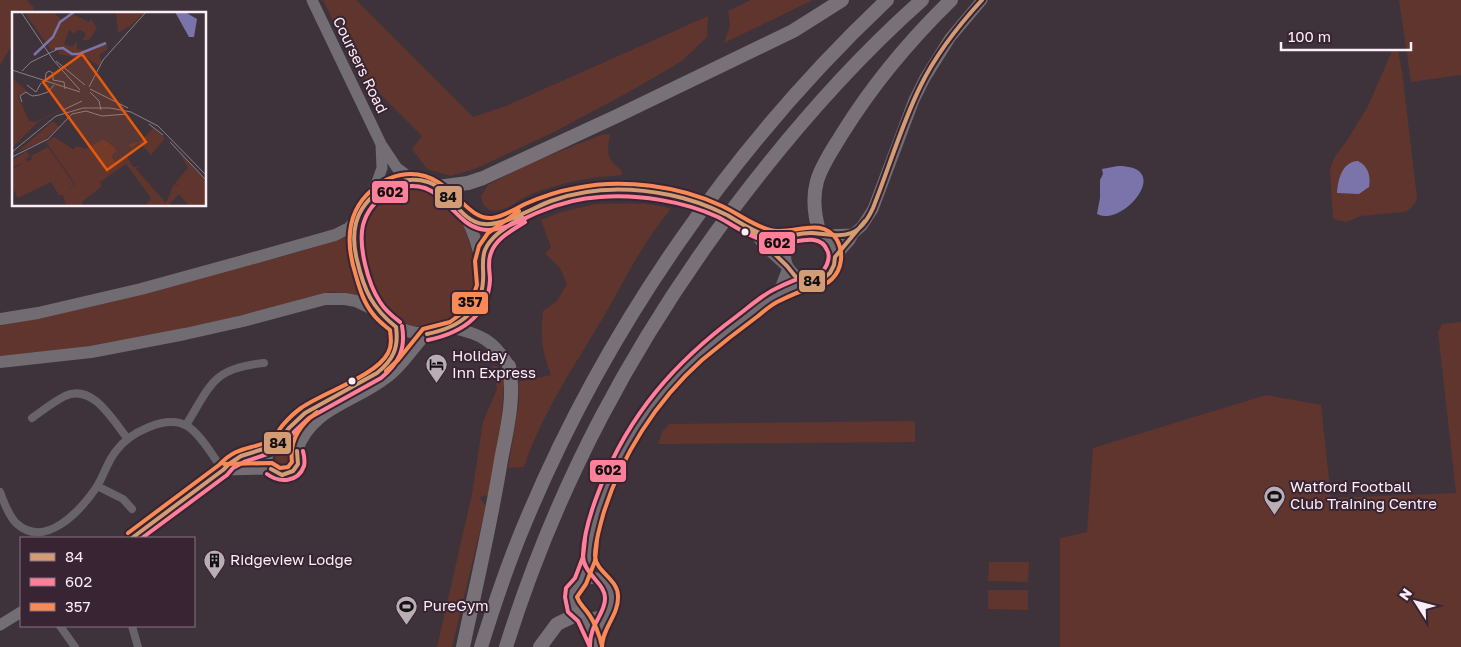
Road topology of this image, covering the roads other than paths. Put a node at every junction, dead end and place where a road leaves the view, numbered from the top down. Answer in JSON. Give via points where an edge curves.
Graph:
{"nodes":[{"id":1,"x":312,"y":0,"type":"edge"},
{"id":2,"x":842,"y":0,"type":"edge"},
{"id":3,"x":887,"y":0,"type":"edge"},
{"id":4,"x":922,"y":0,"type":"edge"},
{"id":5,"x":951,"y":0,"type":"edge"},
{"id":6,"x":982,"y":0,"type":"edge"},
{"id":7,"x":381,"y":144,"type":"junction"},
{"id":8,"x":413,"y":180,"type":"junction"},
{"id":9,"x":438,"y":187,"type":"junction"},
{"id":10,"x":372,"y":196,"type":"junction"},
{"id":11,"x":538,"y":205,"type":"junction"},
{"id":12,"x":465,"y":216,"type":"junction"},
{"id":13,"x":358,"y":218,"type":"junction"},
{"id":14,"x":754,"y":231,"type":"junction"},
{"id":15,"x":852,"y":234,"type":"junction"},
{"id":16,"x":821,"y":235,"type":"junction"},
{"id":17,"x":798,"y":236,"type":"junction"},
{"id":18,"x":835,"y":257,"type":"junction"},
{"id":19,"x":482,"y":261,"type":"junction"},
{"id":20,"x":788,"y":268,"type":"junction"},
{"id":21,"x":809,"y":282,"type":"junction"},
{"id":22,"x":776,"y":295,"type":"junction"},
{"id":23,"x":378,"y":311,"type":"junction"},
{"id":24,"x":0,"y":319,"type":"edge"},
{"id":25,"x":396,"y":326,"type":"junction"},
{"id":26,"x":453,"y":328,"type":"junction"},
{"id":27,"x":428,"y":334,"type":"junction"},
{"id":28,"x":0,"y":362,"type":"edge"},
{"id":29,"x":264,"y":363,"type":"dead end"},
{"id":30,"x":509,"y":366,"type":"joint"},
{"id":31,"x":32,"y":418,"type":"dead end"},
{"id":32,"x":186,"y":425,"type":"junction"},
{"id":33,"x":128,"y":439,"type":"junction"},
{"id":34,"x":276,"y":445,"type":"junction"},
{"id":35,"x":297,"y":451,"type":"junction"},
{"id":36,"x":271,"y":469,"type":"junction"},
{"id":37,"x":223,"y":470,"type":"junction"},
{"id":38,"x":97,"y":486,"type":"junction"},
{"id":39,"x":0,"y":492,"type":"edge"},
{"id":40,"x":132,"y":509,"type":"dead end"},
{"id":41,"x":52,"y":530,"type":"junction"},
{"id":42,"x":56,"y":537,"type":"edge"},
{"id":43,"x":133,"y":537,"type":"edge"},
{"id":44,"x":588,"y":559,"type":"junction"},
{"id":45,"x":600,"y":579,"type":"junction"},
{"id":46,"x":580,"y":581,"type":"junction"},
{"id":47,"x":20,"y":612,"type":"edge"},
{"id":48,"x":606,"y":613,"type":"junction"},
{"id":49,"x":581,"y":615,"type":"junction"},
{"id":50,"x":2,"y":621,"type":"edge"},
{"id":51,"x":61,"y":627,"type":"edge"},
{"id":52,"x":132,"y":627,"type":"edge"},
{"id":53,"x":595,"y":644,"type":"edge"},
{"id":54,"x":75,"y":647,"type":"edge"},
{"id":55,"x":138,"y":647,"type":"edge"},
{"id":56,"x":463,"y":647,"type":"edge"},
{"id":57,"x":481,"y":647,"type":"edge"},
{"id":58,"x":506,"y":647,"type":"edge"},
{"id":59,"x":540,"y":647,"type":"edge"}],
"edges":[{"from":1,"to":7,"type":"street","name":"Coursers Road"},
{"from":2,"to":9,"type":"highway","via":[[793,31],[626,112],[482,178]]},
{"from":3,"to":57,"type":"highway","via":[[772,120],[693,223],[642,300],[577,411],[542,482],[510,561]]},
{"from":4,"to":58,"type":"highway","via":[[804,120],[695,260],[627,370],[576,466],[538,555]]},
{"from":5,"to":16,"type":"highway","via":[[922,28],[884,74],[830,153],[815,191],[816,223]]},
{"from":6,"to":15,"type":"street","via":[[950,38],[925,78],[873,209],[862,226]]},
{"from":7,"to":8,"type":"street","name":"Coursers Road","via":[[397,168]]},
{"from":7,"to":10,"type":"street","name":"Coursers Road","via":[[382,168]]},
{"from":8,"to":9,"type":"main road"},
{"from":8,"to":10,"type":"main road","via":[[386,187]]},
{"from":9,"to":12,"type":"main road"},
{"from":10,"to":13,"type":"main road"},
{"from":11,"to":12,"type":"main road","via":[[492,224],[481,224]]},
{"from":11,"to":14,"type":"main road","bridge":true,"via":[[608,190],[664,194],[721,212]]},
{"from":11,"to":19,"type":"main road","via":[[492,238]]},
{"from":12,"to":19,"type":"main road"},
{"from":13,"to":23,"type":"main road","via":[[355,236],[357,259]]},
{"from":13,"to":24,"type":"main road","via":[[335,236],[243,262],[141,289]]},
{"from":14,"to":17,"type":"main road","via":[[780,238]]},
{"from":14,"to":20,"type":"main road"},
{"from":15,"to":16,"type":"street"},
{"from":15,"to":18,"type":"street"},
{"from":16,"to":17,"type":"main road","via":[[812,232]]},
{"from":16,"to":18,"type":"main road","via":[[831,243]]},
{"from":17,"to":20,"type":"main road","via":[[788,248]]},
{"from":18,"to":21,"type":"main road","via":[[834,265],[824,278]]},
{"from":19,"to":26,"type":"main road","via":[[483,286],[477,305]]},
{"from":20,"to":21,"type":"main road","via":[[795,276]]},
{"from":20,"to":22,"type":"main road"},
{"from":21,"to":22,"type":"main road"},
{"from":22,"to":44,"type":"main road","via":[[703,351],[675,377],[635,428],[613,470],[598,510]]},
{"from":23,"to":25,"type":"main road"},
{"from":23,"to":28,"type":"main road","via":[[345,298],[325,298],[175,336],[91,352]]},
{"from":25,"to":27,"type":"main road"},
{"from":25,"to":34,"type":"street","via":[[397,348],[390,361],[352,388],[305,413],[285,431]]},
{"from":26,"to":27,"type":"main road"},
{"from":26,"to":30,"type":"main road","via":[[487,339]]},
{"from":27,"to":35,"type":"street","via":[[386,379],[318,419],[305,433]]},
{"from":29,"to":32,"type":"street","via":[[231,369],[222,374],[208,389]]},
{"from":30,"to":56,"type":"highway","via":[[512,395],[508,424]]},
{"from":31,"to":33,"type":"street","via":[[65,396],[84,394],[97,402]]},
{"from":32,"to":33,"type":"street","via":[[151,426]]},
{"from":32,"to":37,"type":"street","via":[[195,431]]},
{"from":33,"to":38,"type":"street","via":[[110,458]]},
{"from":34,"to":35,"type":"street","via":[[290,445]]},
{"from":34,"to":36,"type":"street","via":[[267,459]]},
{"from":34,"to":37,"type":"street","via":[[237,457]]},
{"from":35,"to":36,"type":"street","via":[[298,464],[292,472],[282,475]]},
{"from":36,"to":37,"type":"street"},
{"from":37,"to":43,"type":"street"},
{"from":38,"to":40,"type":"street","via":[[123,499]]},
{"from":38,"to":41,"type":"street","via":[[74,514]]},
{"from":39,"to":41,"type":"street","via":[[16,523],[35,532]]},
{"from":41,"to":42,"type":"street"},
{"from":44,"to":45,"type":"main road"},
{"from":44,"to":46,"type":"main road"},
{"from":45,"to":46,"type":"main road","via":[[593,577]]},
{"from":45,"to":48,"type":"main road","via":[[611,591],[612,603]]},
{"from":46,"to":49,"type":"main road","via":[[571,597],[574,609]]},
{"from":47,"to":50,"type":"street"},
{"from":48,"to":49,"type":"main road","via":[[595,618]]},
{"from":48,"to":53,"type":"street"},
{"from":49,"to":53,"type":"street"},
{"from":49,"to":59,"type":"highway","via":[[557,624]]},
{"from":51,"to":54,"type":"street"},
{"from":52,"to":55,"type":"street"}]}
